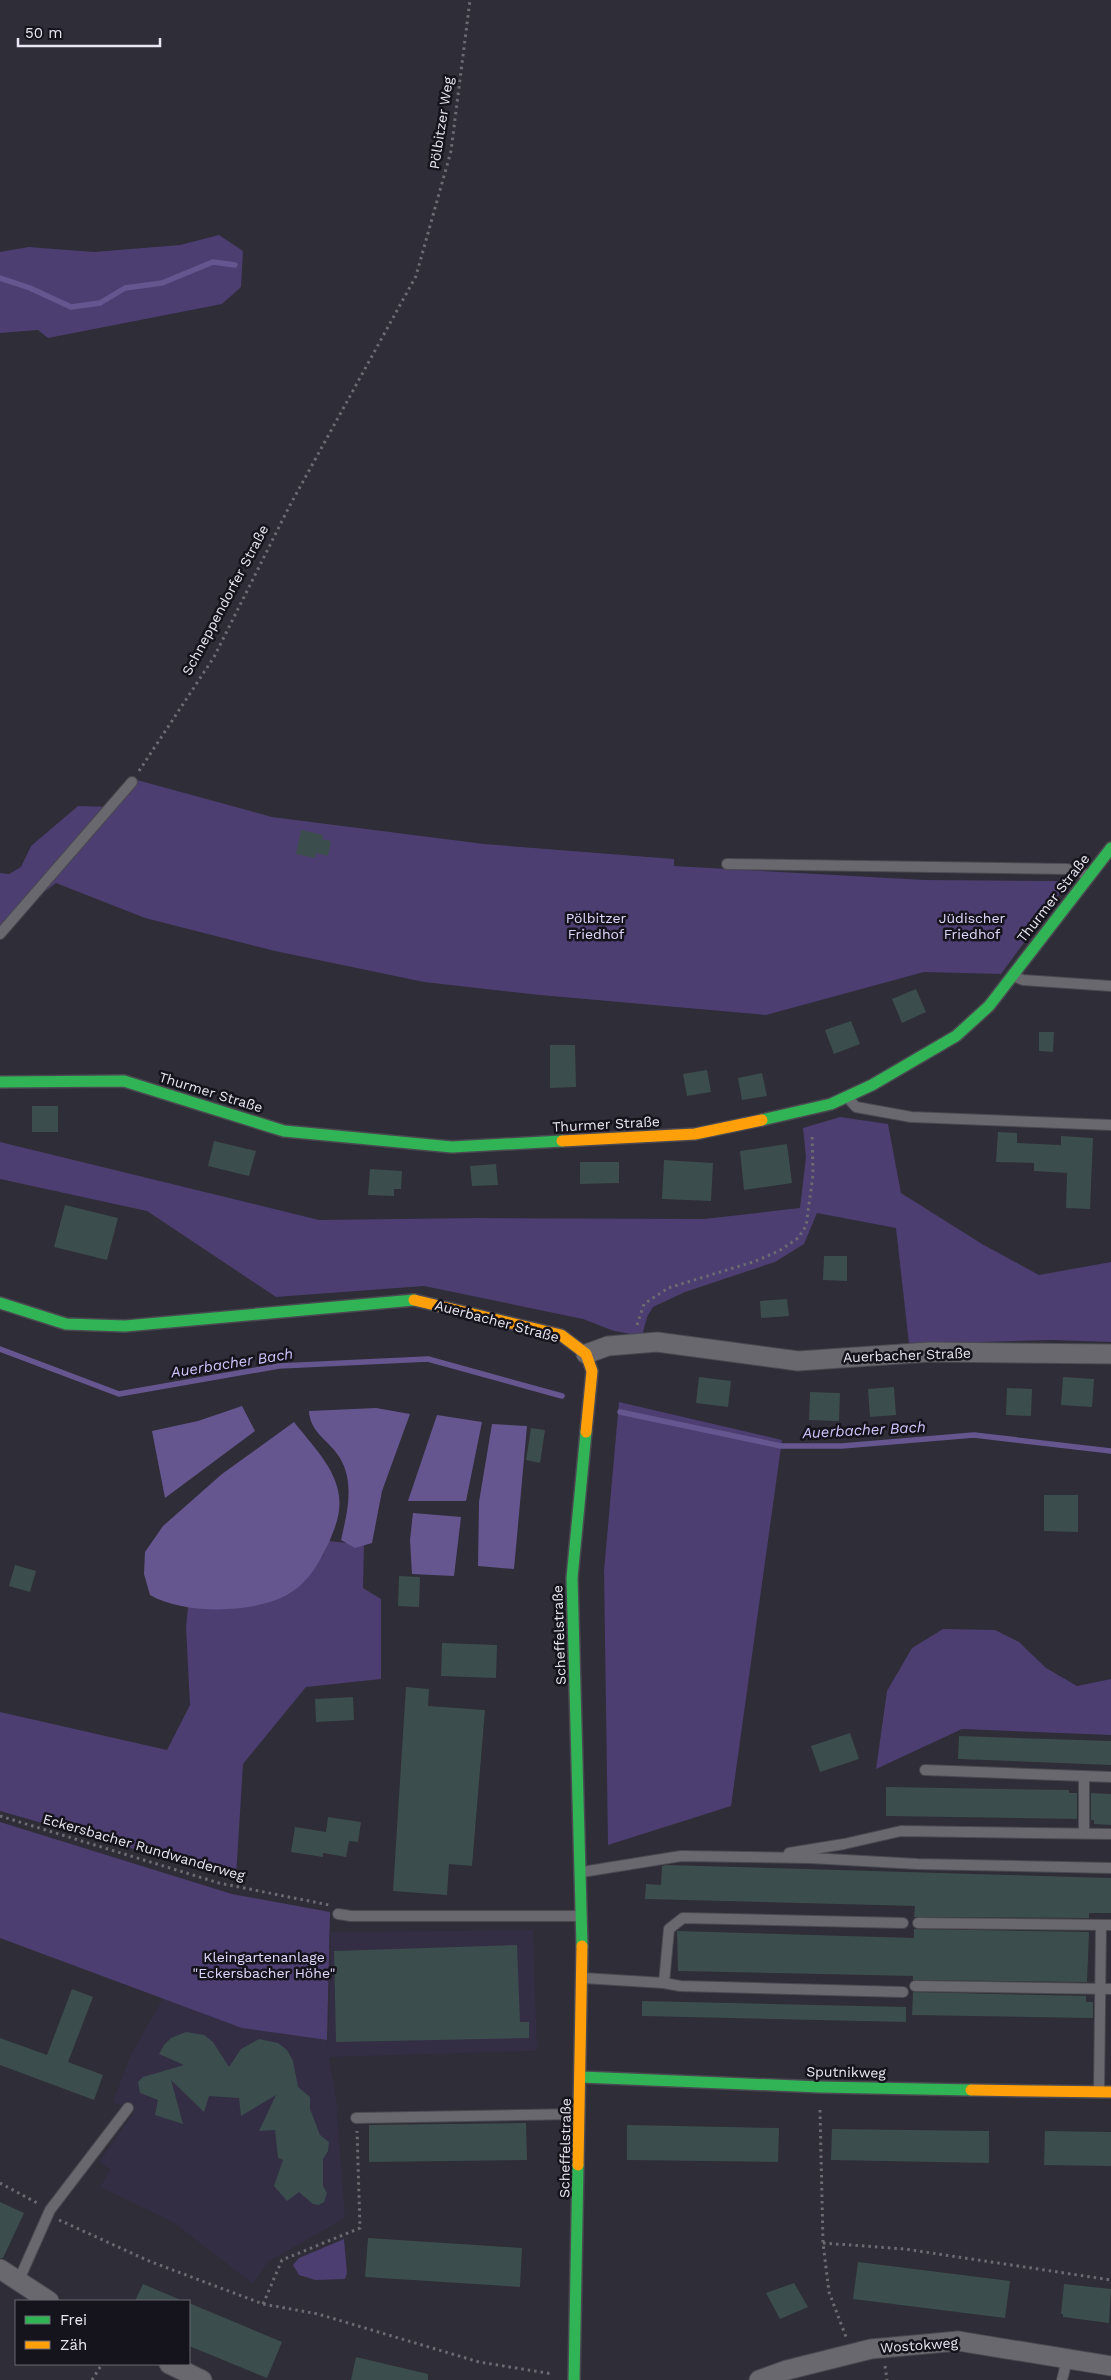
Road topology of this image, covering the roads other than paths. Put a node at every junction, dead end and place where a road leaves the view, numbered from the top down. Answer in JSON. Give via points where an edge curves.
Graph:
{"nodes":[{"id":1,"x":132,"y":782,"type":"road end"},
{"id":2,"x":1111,"y":848,"type":"edge"},
{"id":3,"x":727,"y":864,"type":"dead end"},
{"id":4,"x":1088,"y":876,"type":"junction"},
{"id":5,"x":0,"y":934,"type":"edge"},
{"id":6,"x":1012,"y":975,"type":"junction"},
{"id":7,"x":1111,"y":986,"type":"edge"},
{"id":8,"x":0,"y":1082,"type":"edge"},
{"id":9,"x":847,"y":1097,"type":"junction"},
{"id":10,"x":1111,"y":1125,"type":"edge"},
{"id":11,"x":0,"y":1303,"type":"edge"},
{"id":12,"x":586,"y":1354,"type":"junction"},
{"id":13,"x":1111,"y":1354,"type":"edge"},
{"id":14,"x":925,"y":1770,"type":"dead end"},
{"id":15,"x":1084,"y":1776,"type":"junction"},
{"id":16,"x":1111,"y":1776,"type":"edge"},
{"id":17,"x":1084,"y":1833,"type":"junction"},
{"id":18,"x":1111,"y":1834,"type":"edge"},
{"id":19,"x":760,"y":1857,"type":"junction"},
{"id":20,"x":1111,"y":1868,"type":"edge"},
{"id":21,"x":581,"y":1872,"type":"junction"},
{"id":22,"x":338,"y":1914,"type":"road end"},
{"id":23,"x":582,"y":1916,"type":"junction"},
{"id":24,"x":904,"y":1923,"type":"dead end"},
{"id":25,"x":918,"y":1923,"type":"dead end"},
{"id":26,"x":1106,"y":1925,"type":"edge"},
{"id":27,"x":582,"y":1978,"type":"junction"},
{"id":28,"x":664,"y":1983,"type":"junction"},
{"id":29,"x":916,"y":1986,"type":"dead end"},
{"id":30,"x":1106,"y":1989,"type":"edge"},
{"id":31,"x":903,"y":1992,"type":"dead end"},
{"id":32,"x":581,"y":2077,"type":"junction"},
{"id":33,"x":1099,"y":2092,"type":"junction"},
{"id":34,"x":1111,"y":2092,"type":"edge"},
{"id":35,"x":128,"y":2108,"type":"dead end"},
{"id":36,"x":580,"y":2114,"type":"junction"},
{"id":37,"x":356,"y":2118,"type":"road end"},
{"id":38,"x":0,"y":2269,"type":"edge"},
{"id":39,"x":18,"y":2282,"type":"junction"},
{"id":40,"x":47,"y":2300,"type":"edge"},
{"id":41,"x":1066,"y":2360,"type":"junction"},
{"id":42,"x":171,"y":2365,"type":"edge"},
{"id":43,"x":1111,"y":2366,"type":"edge"},
{"id":44,"x":574,"y":2379,"type":"edge"},
{"id":45,"x":202,"y":2380,"type":"edge"},
{"id":46,"x":759,"y":2380,"type":"edge"},
{"id":47,"x":1062,"y":2380,"type":"edge"}],
"edges":[{"from":1,"to":5,"type":"lane"},
{"from":2,"to":4,"type":"street","name":"Thurmer Straße"},
{"from":3,"to":4,"type":"lane","via":[[1067,869]]},
{"from":4,"to":6,"type":"street","name":"Thurmer Straße"},
{"from":6,"to":7,"type":"lane","via":[[1023,980]]},
{"from":6,"to":9,"type":"street","name":"Thurmer Straße","via":[[989,1006],[956,1036]]},
{"from":8,"to":9,"type":"street","name":"Thurmer Straße","via":[[124,1081],[284,1131],[452,1147],[695,1134],[807,1110]]},
{"from":9,"to":10,"type":"lane","via":[[856,1106],[911,1117]]},
{"from":11,"to":12,"type":"street","name":"Auerbacher Straße","via":[[66,1324],[125,1326],[417,1300],[561,1335]]},
{"from":12,"to":13,"type":"street","name":"Auerbacher Straße","via":[[608,1346],[632,1343],[684,1344],[798,1361],[930,1352]]},
{"from":12,"to":21,"type":"street","name":"Scheffelstraße","via":[[592,1371],[572,1578]]},
{"from":14,"to":15,"type":"lane"},
{"from":15,"to":16,"type":"lane"},
{"from":15,"to":17,"type":"lane"},
{"from":17,"to":18,"type":"lane"},
{"from":17,"to":19,"type":"lane","via":[[901,1831]]},
{"from":19,"to":20,"type":"lane"},
{"from":19,"to":21,"type":"lane","via":[[681,1856]]},
{"from":21,"to":23,"type":"street","name":"Scheffelstraße"},
{"from":22,"to":23,"type":"lane"},
{"from":23,"to":27,"type":"street","name":"Scheffelstraße"},
{"from":24,"to":28,"type":"lane","via":[[683,1918],[670,1930]]},
{"from":25,"to":26,"type":"lane"},
{"from":26,"to":30,"type":"lane"},
{"from":27,"to":28,"type":"lane"},
{"from":27,"to":32,"type":"street","name":"Scheffelstraße"},
{"from":28,"to":31,"type":"lane"},
{"from":29,"to":30,"type":"lane"},
{"from":30,"to":33,"type":"lane"},
{"from":32,"to":33,"type":"street","name":"Sputnikweg","via":[[820,2087]]},
{"from":32,"to":36,"type":"street","name":"Scheffelstraße"},
{"from":33,"to":34,"type":"street","name":"Sputnikweg"},
{"from":35,"to":39,"type":"lane","via":[[50,2210]]},
{"from":36,"to":37,"type":"lane"},
{"from":36,"to":44,"type":"street","name":"Scheffelstraße"},
{"from":38,"to":39,"type":"street"},
{"from":39,"to":40,"type":"street"},
{"from":41,"to":43,"type":"street","name":"Wostokweg"},
{"from":41,"to":46,"type":"street","name":"Wostokweg","via":[[958,2341],[871,2349]]},
{"from":41,"to":47,"type":"lane"},
{"from":42,"to":45,"type":"street"}]}
